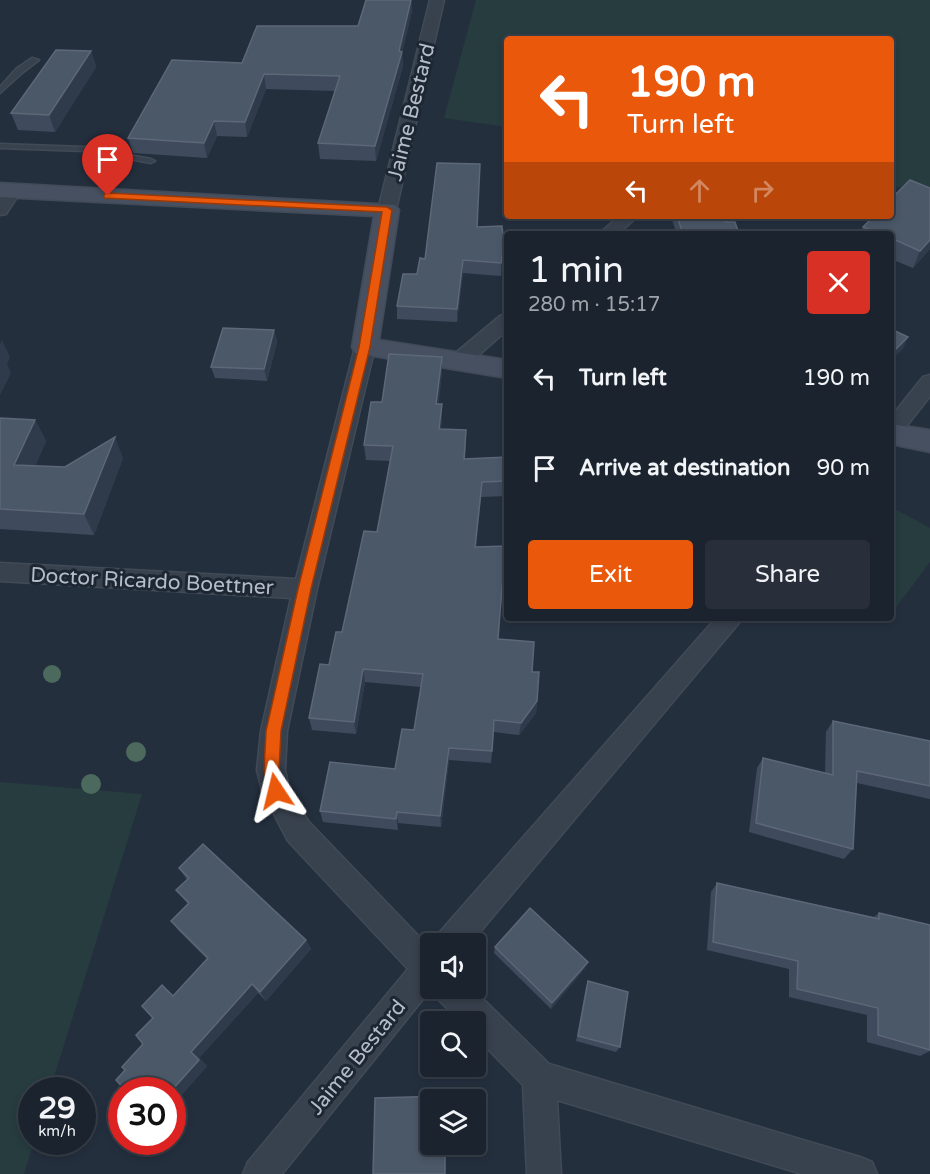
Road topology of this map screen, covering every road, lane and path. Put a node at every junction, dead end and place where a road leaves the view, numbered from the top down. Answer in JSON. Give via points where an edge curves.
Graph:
{"nodes":[{"id":1,"x":438,"y":0,"type":"edge"},
{"id":2,"x":35,"y":60,"type":"dead end"},
{"id":3,"x":0,"y":92,"type":"edge"},
{"id":4,"x":0,"y":146,"type":"edge"},
{"id":5,"x":151,"y":161,"type":"edge"},
{"id":6,"x":4,"y":197,"type":"edge"},
{"id":7,"x":387,"y":210,"type":"junction"},
{"id":8,"x":626,"y":219,"type":"edge"},
{"id":9,"x":612,"y":231,"type":"edge"},
{"id":10,"x":504,"y":322,"type":"edge"},
{"id":11,"x":365,"y":347,"type":"junction"},
{"id":12,"x":459,"y":360,"type":"junction"},
{"id":13,"x":504,"y":368,"type":"edge"},
{"id":14,"x":930,"y":382,"type":"edge"},
{"id":15,"x":894,"y":429,"type":"edge"},
{"id":16,"x":894,"y":434,"type":"edge"},
{"id":17,"x":930,"y":441,"type":"edge"},
{"id":18,"x":0,"y":572,"type":"edge"},
{"id":19,"x":305,"y":589,"type":"junction"},
{"id":20,"x":728,"y":621,"type":"edge"},
{"id":21,"x":459,"y":933,"type":"edge"},
{"id":22,"x":420,"y":957,"type":"edge"},
{"id":23,"x":420,"y":990,"type":"edge"},
{"id":24,"x":461,"y":999,"type":"edge"},
{"id":25,"x":539,"y":1078,"type":"junction"},
{"id":26,"x":261,"y":1174,"type":"edge"},
{"id":27,"x":544,"y":1174,"type":"edge"},
{"id":28,"x":860,"y":1174,"type":"edge"}],
"edges":[{"from":1,"to":7,"type":"street","name":"Jaime Bestard"},
{"from":2,"to":3,"type":"lane"},
{"from":4,"to":5,"type":"lane","via":[[85,149]]},
{"from":6,"to":7,"type":"street"},
{"from":7,"to":11,"type":"street","name":"Jaime Bestard"},
{"from":8,"to":9,"type":"street"},
{"from":10,"to":12,"type":"street"},
{"from":11,"to":12,"type":"street"},
{"from":11,"to":19,"type":"street","name":"Jaime Bestard"},
{"from":12,"to":13,"type":"street"},
{"from":14,"to":15,"type":"street"},
{"from":16,"to":17,"type":"street"},
{"from":18,"to":19,"type":"street","name":"Doctor Ricardo Boettner"},
{"from":19,"to":22,"type":"street","name":"Jaime Bestard","via":[[271,747],[276,791],[298,831]]},
{"from":20,"to":21,"type":"street"},
{"from":23,"to":26,"type":"street","name":"Jaime Bestard"},
{"from":24,"to":25,"type":"street"},
{"from":25,"to":27,"type":"street"},
{"from":25,"to":28,"type":"street"}]}
